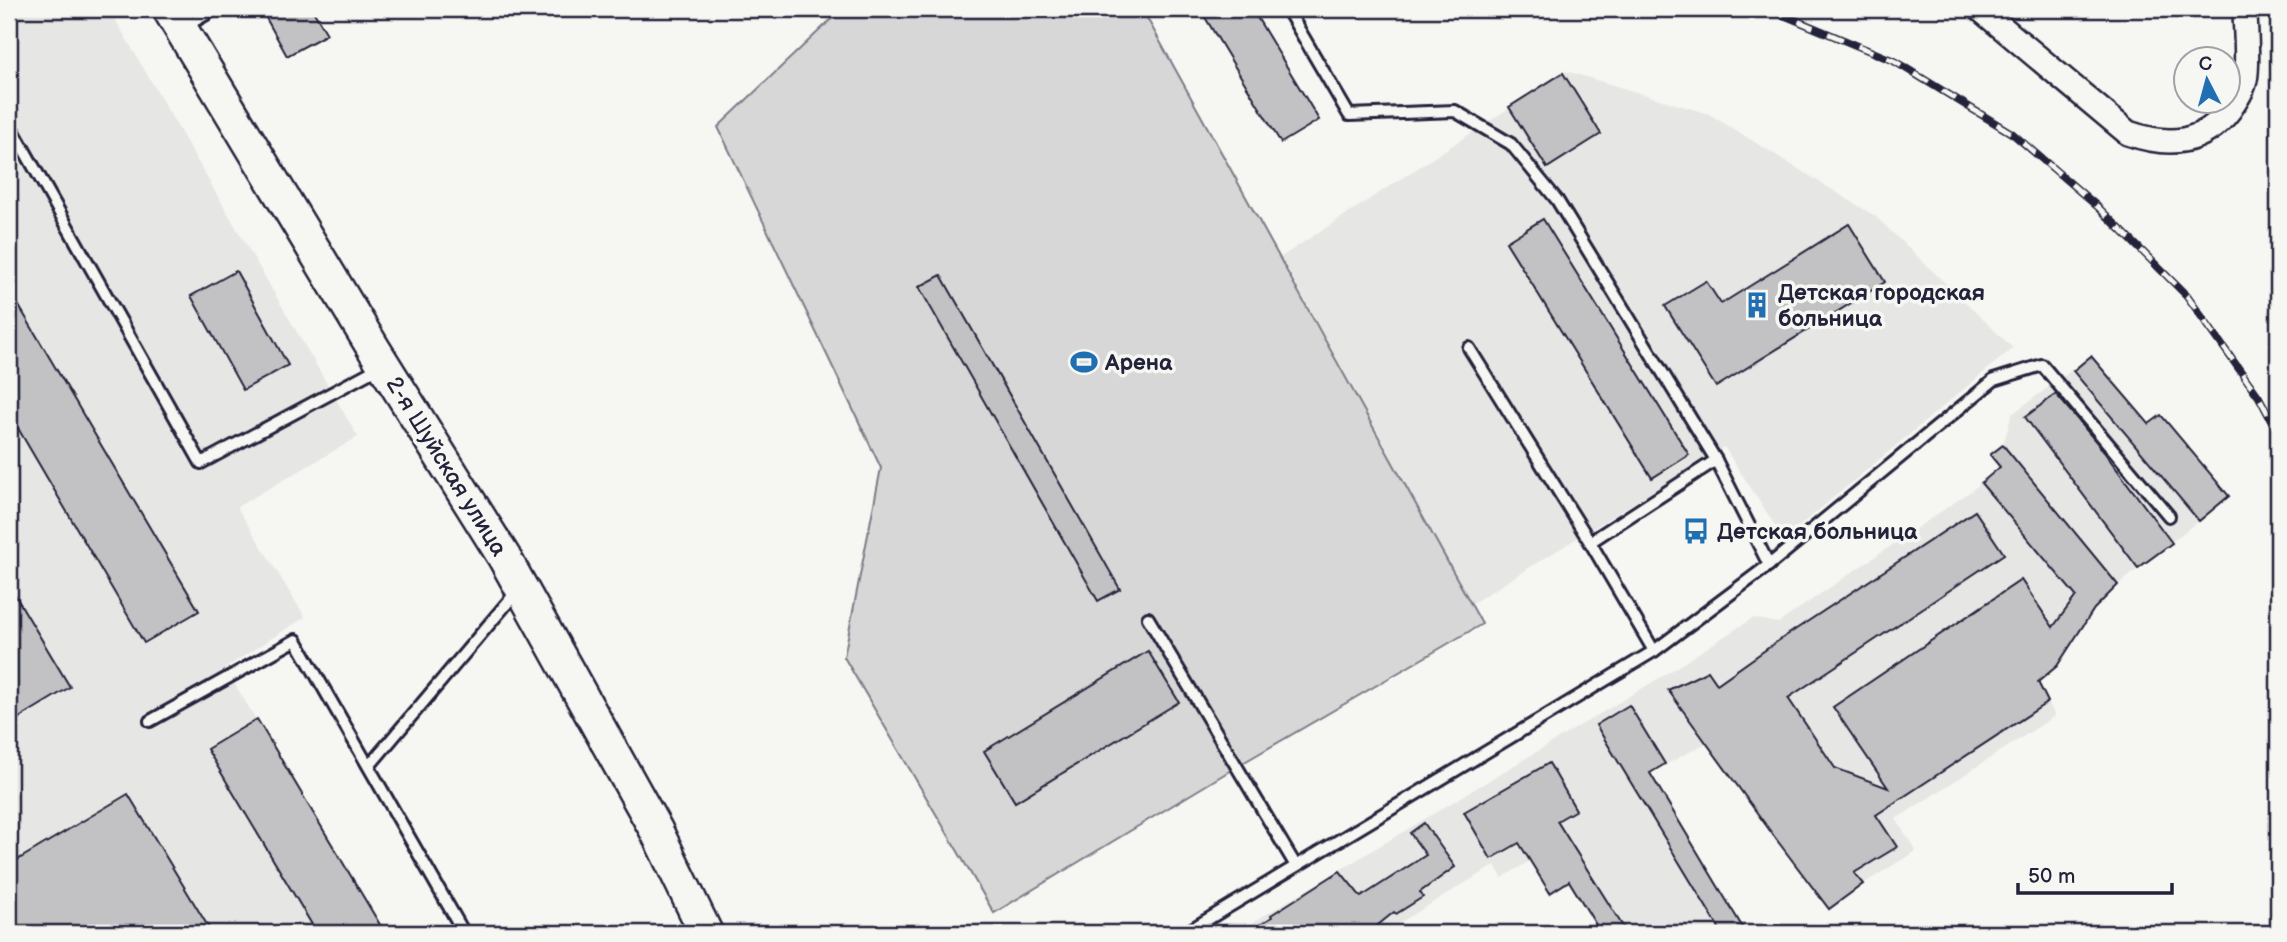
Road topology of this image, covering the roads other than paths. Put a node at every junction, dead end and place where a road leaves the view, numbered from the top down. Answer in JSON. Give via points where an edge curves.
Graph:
{"nodes":[{"id":1,"x":215,"y":9,"type":"edge"},
{"id":2,"x":1287,"y":9,"type":"edge"},
{"id":3,"x":1980,"y":9,"type":"edge"},
{"id":4,"x":2245,"y":9,"type":"edge"},
{"id":5,"x":174,"y":19,"type":"edge"},
{"id":6,"x":9,"y":123,"type":"edge"},
{"id":7,"x":1469,"y":348,"type":"dead end"},
{"id":8,"x":384,"y":365,"type":"junction"},
{"id":9,"x":1716,"y":460,"type":"junction"},
{"id":10,"x":2169,"y":516,"type":"dead end"},
{"id":11,"x":1590,"y":542,"type":"junction"},
{"id":12,"x":1769,"y":565,"type":"junction"},
{"id":13,"x":520,"y":587,"type":"junction"},
{"id":14,"x":1148,"y":618,"type":"dead end"},
{"id":15,"x":1654,"y":651,"type":"junction"},
{"id":16,"x":150,"y":721,"type":"dead end"},
{"id":17,"x":369,"y":766,"type":"junction"},
{"id":18,"x":1296,"y":866,"type":"junction"},
{"id":19,"x":464,"y":933,"type":"edge"},
{"id":20,"x":706,"y":933,"type":"edge"},
{"id":21,"x":1185,"y":933,"type":"edge"}],
"edges":[{"from":1,"to":5,"type":"lane"},
{"from":2,"to":9,"type":"lane","via":[[1349,116],[1455,111],[1511,144],[1557,200]]},
{"from":3,"to":4,"type":"street","via":[[2128,133],[2178,141],[2209,131],[2236,100],[2245,79]]},
{"from":5,"to":8,"type":"street","name":"2-я Шуйская улица"},
{"from":6,"to":8,"type":"lane","via":[[201,463]]},
{"from":7,"to":11,"type":"lane"},
{"from":8,"to":13,"type":"street","name":"2-я Шуйская улица"},
{"from":9,"to":11,"type":"lane"},
{"from":9,"to":12,"type":"lane"},
{"from":10,"to":12,"type":"lane","via":[[2042,365],[1994,380]]},
{"from":11,"to":15,"type":"lane"},
{"from":12,"to":15,"type":"lane"},
{"from":13,"to":17,"type":"lane"},
{"from":13,"to":20,"type":"street","name":"2-я Шуйская улица","via":[[656,830]]},
{"from":14,"to":18,"type":"lane"},
{"from":15,"to":18,"type":"lane"},
{"from":16,"to":17,"type":"lane","via":[[296,640]]},
{"from":17,"to":19,"type":"lane"},
{"from":18,"to":21,"type":"lane"}]}
